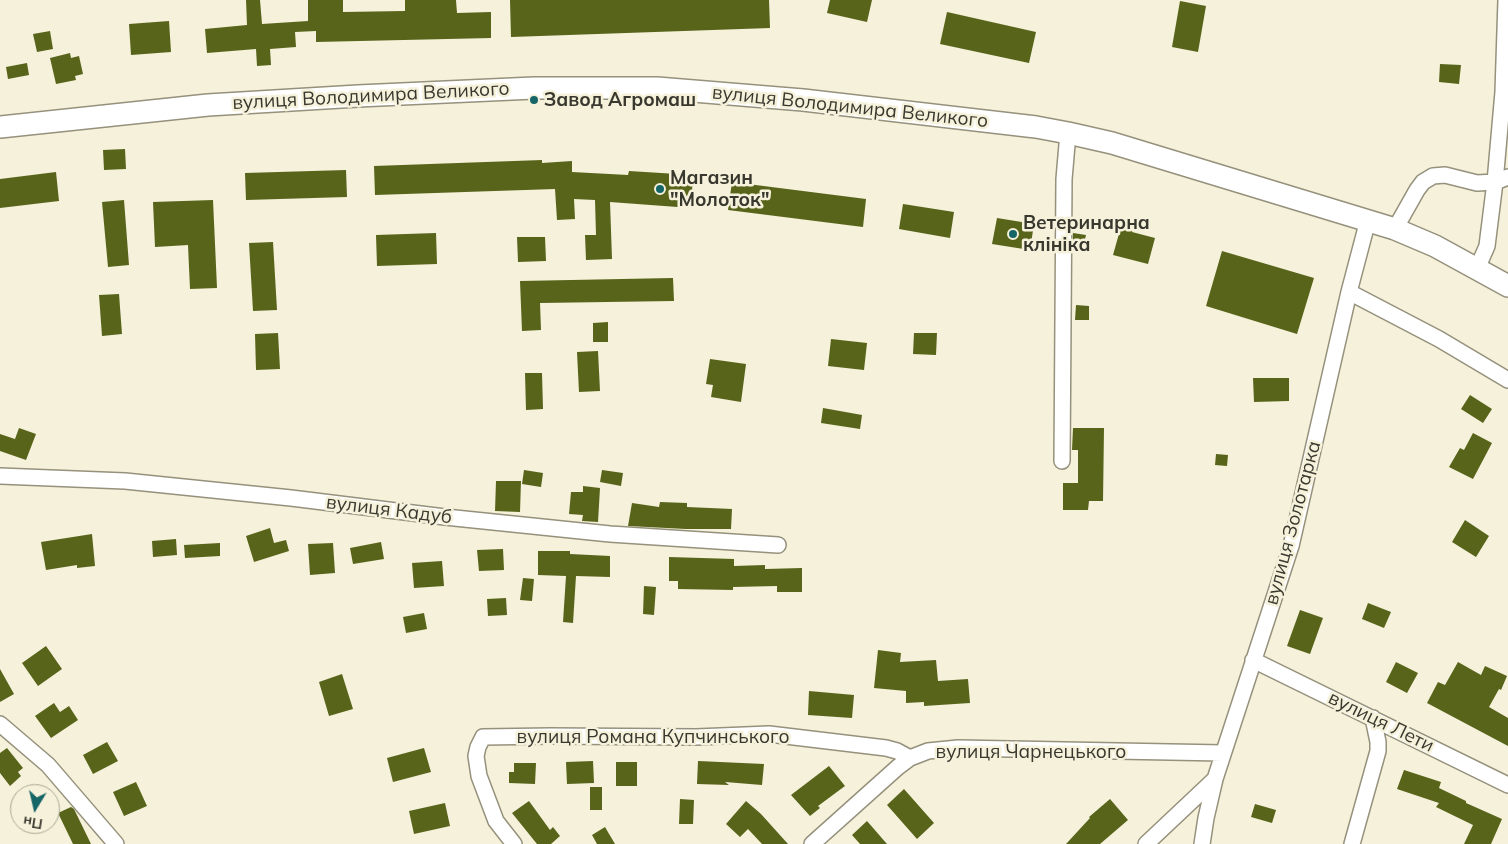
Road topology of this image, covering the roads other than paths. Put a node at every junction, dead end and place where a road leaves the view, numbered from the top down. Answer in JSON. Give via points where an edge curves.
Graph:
{"nodes":[{"id":1,"x":1506,"y":0,"type":"edge"},
{"id":2,"x":0,"y":127,"type":"edge"},
{"id":3,"x":1068,"y":132,"type":"junction"},
{"id":4,"x":1502,"y":179,"type":"edge"},
{"id":5,"x":1368,"y":220,"type":"junction"},
{"id":6,"x":1395,"y":229,"type":"junction"},
{"id":7,"x":1477,"y":268,"type":"junction"},
{"id":8,"x":1508,"y":286,"type":"edge"},
{"id":9,"x":1349,"y":292,"type":"junction"},
{"id":10,"x":1508,"y":380,"type":"edge"},
{"id":11,"x":1062,"y":461,"type":"dead end"},
{"id":12,"x":0,"y":476,"type":"edge"},
{"id":13,"x":778,"y":546,"type":"dead end"},
{"id":14,"x":1253,"y":660,"type":"junction"},
{"id":15,"x":1374,"y":718,"type":"junction"},
{"id":16,"x":0,"y":724,"type":"edge"},
{"id":17,"x":1223,"y":753,"type":"junction"},
{"id":18,"x":910,"y":758,"type":"junction"},
{"id":19,"x":1215,"y":779,"type":"junction"},
{"id":20,"x":1508,"y":785,"type":"edge"},
{"id":21,"x":116,"y":844,"type":"edge"},
{"id":22,"x":514,"y":844,"type":"edge"},
{"id":23,"x":812,"y":844,"type":"edge"},
{"id":24,"x":1146,"y":844,"type":"edge"},
{"id":25,"x":1202,"y":844,"type":"edge"},
{"id":26,"x":1352,"y":844,"type":"edge"}],
"edges":[{"from":1,"to":4,"type":"street"},
{"from":2,"to":3,"type":"main road","name":"вулиця Володимира Великого","via":[[208,105],[349,96],[632,87],[804,100]]},
{"from":3,"to":5,"type":"main road","name":"вулиця Володимира Великого"},
{"from":3,"to":11,"type":"street","via":[[1064,179]]},
{"from":4,"to":6,"type":"street","via":[[1477,183],[1445,175],[1433,176],[1416,190]]},
{"from":4,"to":7,"type":"street","via":[[1487,246]]},
{"from":5,"to":6,"type":"main road","name":"вулиця Володимира Великого"},
{"from":5,"to":9,"type":"street","name":"вулиця Золотарка"},
{"from":6,"to":7,"type":"main road","name":"вулиця Володимира Великого"},
{"from":7,"to":8,"type":"main road","name":"вулиця Володимира Великого"},
{"from":9,"to":10,"type":"street"},
{"from":9,"to":14,"type":"street","name":"вулиця Золотарка","via":[[1291,546]]},
{"from":12,"to":13,"type":"street","name":"вулиця Кадуб","via":[[125,481],[610,534]]},
{"from":14,"to":15,"type":"street","name":"вулиця Лети"},
{"from":14,"to":17,"type":"street","name":"вулиця Золотарка"},
{"from":15,"to":20,"type":"street","name":"вулиця Лети"},
{"from":15,"to":26,"type":"street","via":[[1378,751]]},
{"from":16,"to":21,"type":"street","via":[[48,765]]},
{"from":17,"to":18,"type":"street","name":"вулиця Чарнецького","via":[[949,748]]},
{"from":17,"to":19,"type":"street","name":"вулиця Золотарка"},
{"from":18,"to":22,"type":"street","name":"вулиця Романа Купчинського","via":[[886,748],[769,734],[483,737],[476,756],[479,776],[496,821]]},
{"from":18,"to":23,"type":"street","name":"вулиця Чарнецького"},
{"from":19,"to":24,"type":"street","name":"вулиця Золотарка"},
{"from":19,"to":25,"type":"street","name":"вулиця Золотарка"}]}
